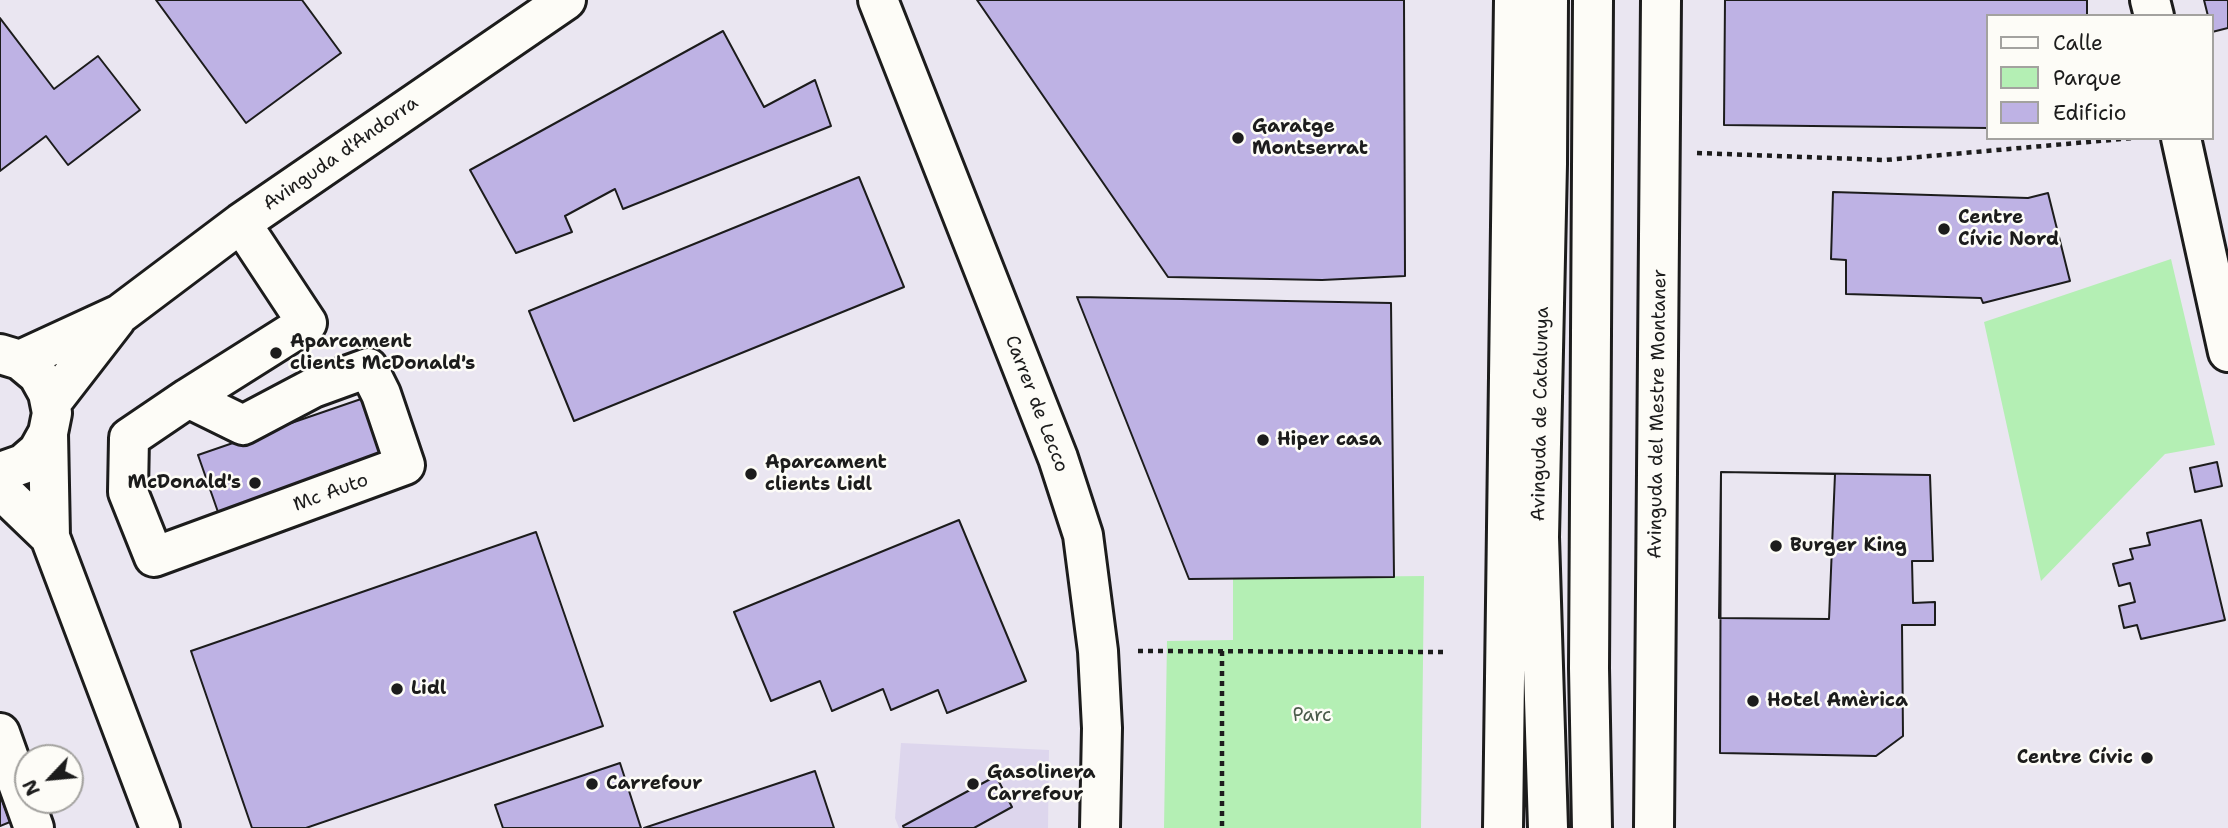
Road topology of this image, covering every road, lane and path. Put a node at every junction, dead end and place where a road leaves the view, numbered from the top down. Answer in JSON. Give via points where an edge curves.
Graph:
{"nodes":[{"id":1,"x":566,"y":0,"type":"edge"},
{"id":2,"x":878,"y":0,"type":"edge"},
{"id":3,"x":1514,"y":0,"type":"edge"},
{"id":4,"x":1548,"y":0,"type":"edge"},
{"id":5,"x":1592,"y":0,"type":"edge"},
{"id":6,"x":1661,"y":0,"type":"edge"},
{"id":7,"x":2110,"y":140,"type":"edge"},
{"id":8,"x":2181,"y":140,"type":"edge"},
{"id":9,"x":1660,"y":151,"type":"junction"},
{"id":10,"x":241,"y":223,"type":"junction"},
{"id":11,"x":120,"y":314,"type":"junction"},
{"id":12,"x":2228,"y":352,"type":"edge"},
{"id":13,"x":10,"y":357,"type":"edge"},
{"id":14,"x":188,"y":398,"type":"junction"},
{"id":15,"x":49,"y":418,"type":"junction"},
{"id":16,"x":0,"y":472,"type":"edge"},
{"id":17,"x":0,"y":489,"type":"edge"},
{"id":18,"x":50,"y":537,"type":"junction"},
{"id":19,"x":1098,"y":651,"type":"junction"},
{"id":20,"x":1222,"y":651,"type":"junction"},
{"id":21,"x":1448,"y":652,"type":"dead end"},
{"id":22,"x":0,"y":733,"type":"edge"},
{"id":23,"x":34,"y":828,"type":"edge"},
{"id":24,"x":160,"y":828,"type":"edge"},
{"id":25,"x":1101,"y":828,"type":"edge"},
{"id":26,"x":1222,"y":828,"type":"edge"},
{"id":27,"x":1503,"y":828,"type":"edge"},
{"id":28,"x":1548,"y":828,"type":"edge"},
{"id":29,"x":1592,"y":828,"type":"edge"},
{"id":30,"x":1654,"y":828,"type":"edge"}],
"edges":[{"from":1,"to":10,"type":"street","name":"Avinguda d'Andorra"},
{"from":2,"to":19,"type":"street","name":"Carrer de Lecco","via":[[1058,457],[1083,535]]},
{"from":3,"to":27,"type":"street"},
{"from":4,"to":28,"type":"street","name":"Avinguda de Catalunya","via":[[1539,537]]},
{"from":5,"to":29,"type":"street"},
{"from":6,"to":9,"type":"street","name":"Avinguda del Mestre Montaner"},
{"from":7,"to":9,"type":"path","via":[[1885,160]]},
{"from":8,"to":12,"type":"street"},
{"from":9,"to":30,"type":"street","name":"Avinguda del Mestre Montaner"},
{"from":10,"to":11,"type":"street","name":"Avinguda d'Andorra"},
{"from":10,"to":14,"type":"street","name":"Mc Auto","via":[[307,323]]},
{"from":11,"to":13,"type":"street","name":"Avinguda d'Andorra"},
{"from":11,"to":15,"type":"street","name":"Avinguda d'Andorra"},
{"from":13,"to":15,"type":"street","via":[[29,366],[44,383]]},
{"from":14,"to":14,"type":"street","name":"Mc Auto","via":[[129,438],[128,492],[154,557],[405,465],[368,368],[313,388],[243,425]]},
{"from":15,"to":16,"type":"street","name":"Avinguda d'Andorra","via":[[38,451],[23,464]]},
{"from":15,"to":18,"type":"street"},
{"from":17,"to":18,"type":"street"},
{"from":18,"to":24,"type":"street"},
{"from":19,"to":20,"type":"path"},
{"from":19,"to":25,"type":"street","name":"Carrer de Lecco"},
{"from":20,"to":21,"type":"path"},
{"from":20,"to":26,"type":"path"},
{"from":22,"to":23,"type":"street"}]}
